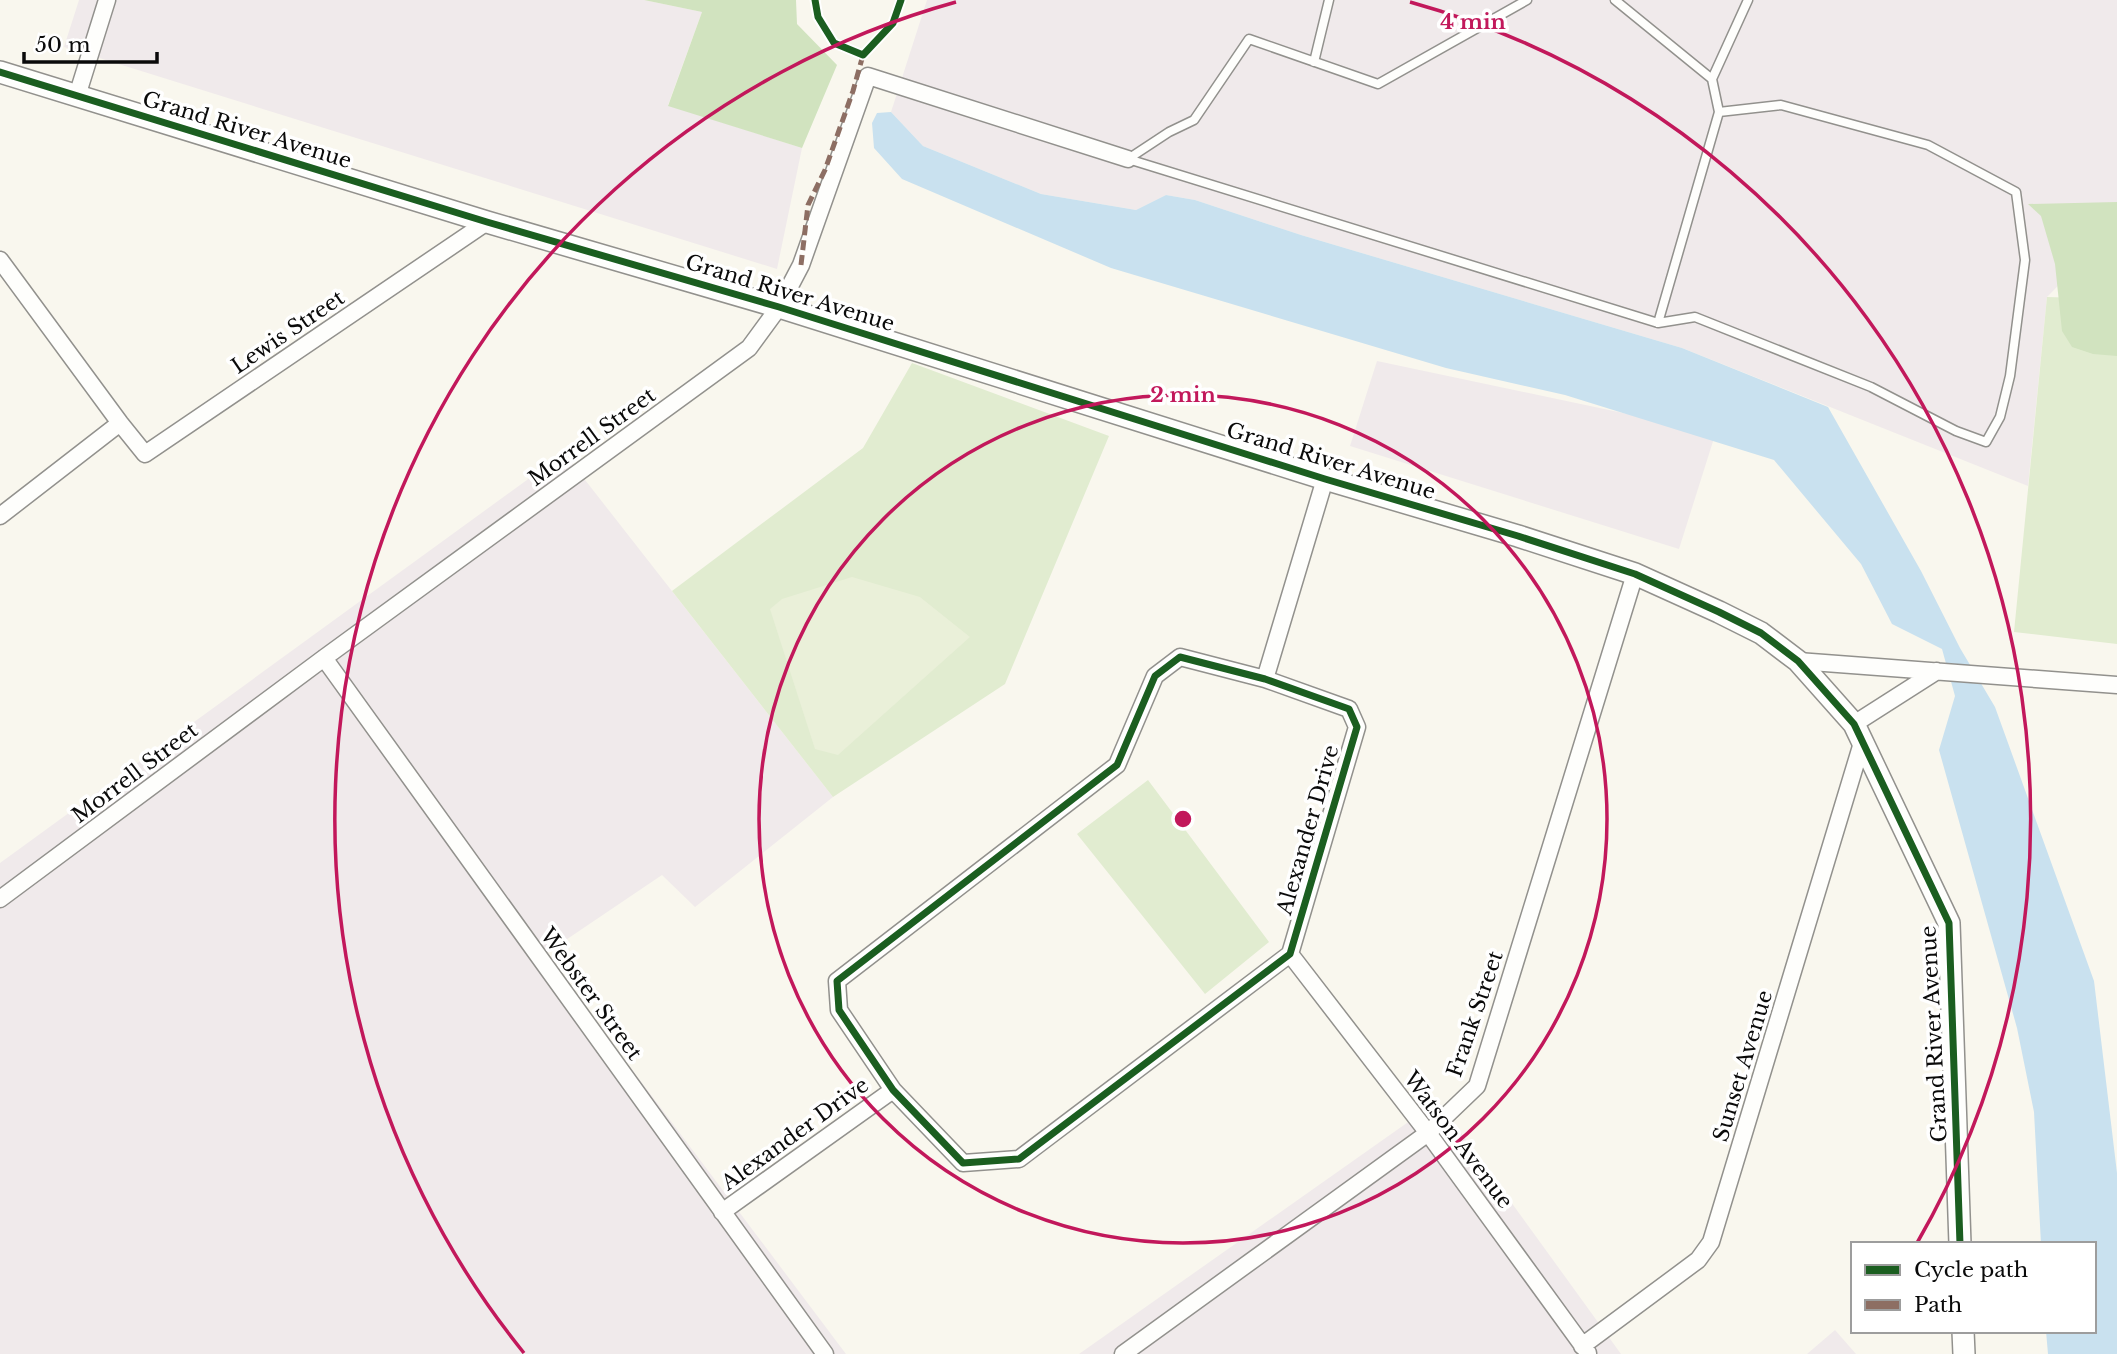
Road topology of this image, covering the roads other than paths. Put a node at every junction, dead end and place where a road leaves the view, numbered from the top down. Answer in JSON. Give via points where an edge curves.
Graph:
{"nodes":[{"id":1,"x":107,"y":0,"type":"edge"},
{"id":2,"x":1329,"y":0,"type":"edge"},
{"id":3,"x":1527,"y":0,"type":"edge"},
{"id":4,"x":1615,"y":0,"type":"edge"},
{"id":5,"x":1748,"y":0,"type":"edge"},
{"id":6,"x":1314,"y":61,"type":"junction"},
{"id":7,"x":0,"y":72,"type":"edge"},
{"id":8,"x":1712,"y":79,"type":"junction"},
{"id":9,"x":77,"y":96,"type":"junction"},
{"id":10,"x":1719,"y":113,"type":"junction"},
{"id":11,"x":1128,"y":159,"type":"junction"},
{"id":12,"x":487,"y":222,"type":"junction"},
{"id":13,"x":0,"y":260,"type":"edge"},
{"id":14,"x":779,"y":307,"type":"junction"},
{"id":15,"x":1658,"y":323,"type":"junction"},
{"id":16,"x":120,"y":423,"type":"junction"},
{"id":17,"x":1325,"y":479,"type":"junction"},
{"id":18,"x":0,"y":516,"type":"edge"},
{"id":19,"x":1635,"y":574,"type":"junction"},
{"id":20,"x":324,"y":658,"type":"junction"},
{"id":21,"x":1798,"y":661,"type":"junction"},
{"id":22,"x":1937,"y":670,"type":"junction"},
{"id":23,"x":1265,"y":679,"type":"junction"},
{"id":24,"x":2117,"y":685,"type":"edge"},
{"id":25,"x":1858,"y":733,"type":"junction"},
{"id":26,"x":0,"y":899,"type":"edge"},
{"id":27,"x":1290,"y":954,"type":"junction"},
{"id":28,"x":893,"y":1090,"type":"junction"},
{"id":29,"x":1428,"y":1133,"type":"junction"},
{"id":30,"x":722,"y":1212,"type":"junction"},
{"id":31,"x":1960,"y":1242,"type":"edge"},
{"id":32,"x":1963,"y":1333,"type":"edge"},
{"id":33,"x":1585,"y":1350,"type":"edge"},
{"id":34,"x":825,"y":1354,"type":"edge"},
{"id":35,"x":1123,"y":1354,"type":"edge"},
{"id":36,"x":1964,"y":1354,"type":"edge"}],
"edges":[{"from":1,"to":9,"type":"street"},
{"from":2,"to":6,"type":"lane"},
{"from":3,"to":6,"type":"lane","via":[[1378,84]]},
{"from":4,"to":8,"type":"lane"},
{"from":5,"to":8,"type":"lane"},
{"from":6,"to":11,"type":"lane","via":[[1249,39],[1194,120]]},
{"from":7,"to":9,"type":"street","name":"Grand River Avenue"},
{"from":8,"to":10,"type":"lane"},
{"from":9,"to":12,"type":"street","name":"Grand River Avenue"},
{"from":10,"to":15,"type":"lane"},
{"from":10,"to":15,"type":"lane","via":[[1781,105],[1928,145],[2016,192],[2025,260],[2010,376],[2000,416],[1986,442],[1871,387],[1695,317]]},
{"from":11,"to":14,"type":"street","name":"Morrell Street","via":[[868,76],[801,265]]},
{"from":11,"to":15,"type":"lane"},
{"from":12,"to":14,"type":"street","name":"Grand River Avenue"},
{"from":12,"to":16,"type":"street","name":"Lewis Street","via":[[145,454]]},
{"from":13,"to":16,"type":"street"},
{"from":14,"to":17,"type":"street","name":"Grand River Avenue"},
{"from":14,"to":20,"type":"street","name":"Morrell Street","via":[[749,348]]},
{"from":16,"to":18,"type":"street"},
{"from":17,"to":19,"type":"street","name":"Grand River Avenue"},
{"from":17,"to":23,"type":"street"},
{"from":19,"to":21,"type":"street","name":"Grand River Avenue","via":[[1761,633]]},
{"from":19,"to":29,"type":"street","name":"Frank Street","via":[[1477,1086]]},
{"from":20,"to":26,"type":"street","name":"Morrell Street"},
{"from":20,"to":30,"type":"street","name":"Webster Street"},
{"from":21,"to":22,"type":"street"},
{"from":21,"to":25,"type":"street","name":"Grand River Avenue"},
{"from":22,"to":24,"type":"street"},
{"from":22,"to":25,"type":"street"},
{"from":23,"to":27,"type":"street","name":"Alexander Drive","via":[[1349,709],[1357,727]]},
{"from":23,"to":28,"type":"street","name":"Alexander Drive","via":[[1180,657],[1155,676],[1117,765],[837,981],[839,1010]]},
{"from":25,"to":31,"type":"street","name":"Grand River Avenue","via":[[1949,923]]},
{"from":25,"to":33,"type":"street","name":"Sunset Avenue","via":[[1711,1242],[1698,1259]]},
{"from":27,"to":28,"type":"street","name":"Alexander Drive","via":[[1019,1159],[963,1163]]},
{"from":27,"to":29,"type":"street","name":"Watson Avenue"},
{"from":28,"to":30,"type":"street","name":"Alexander Drive"},
{"from":29,"to":33,"type":"street","name":"Watson Avenue"},
{"from":29,"to":35,"type":"street","name":"Frank Street"},
{"from":30,"to":34,"type":"street","name":"Webster Street"},
{"from":32,"to":36,"type":"street"}]}
